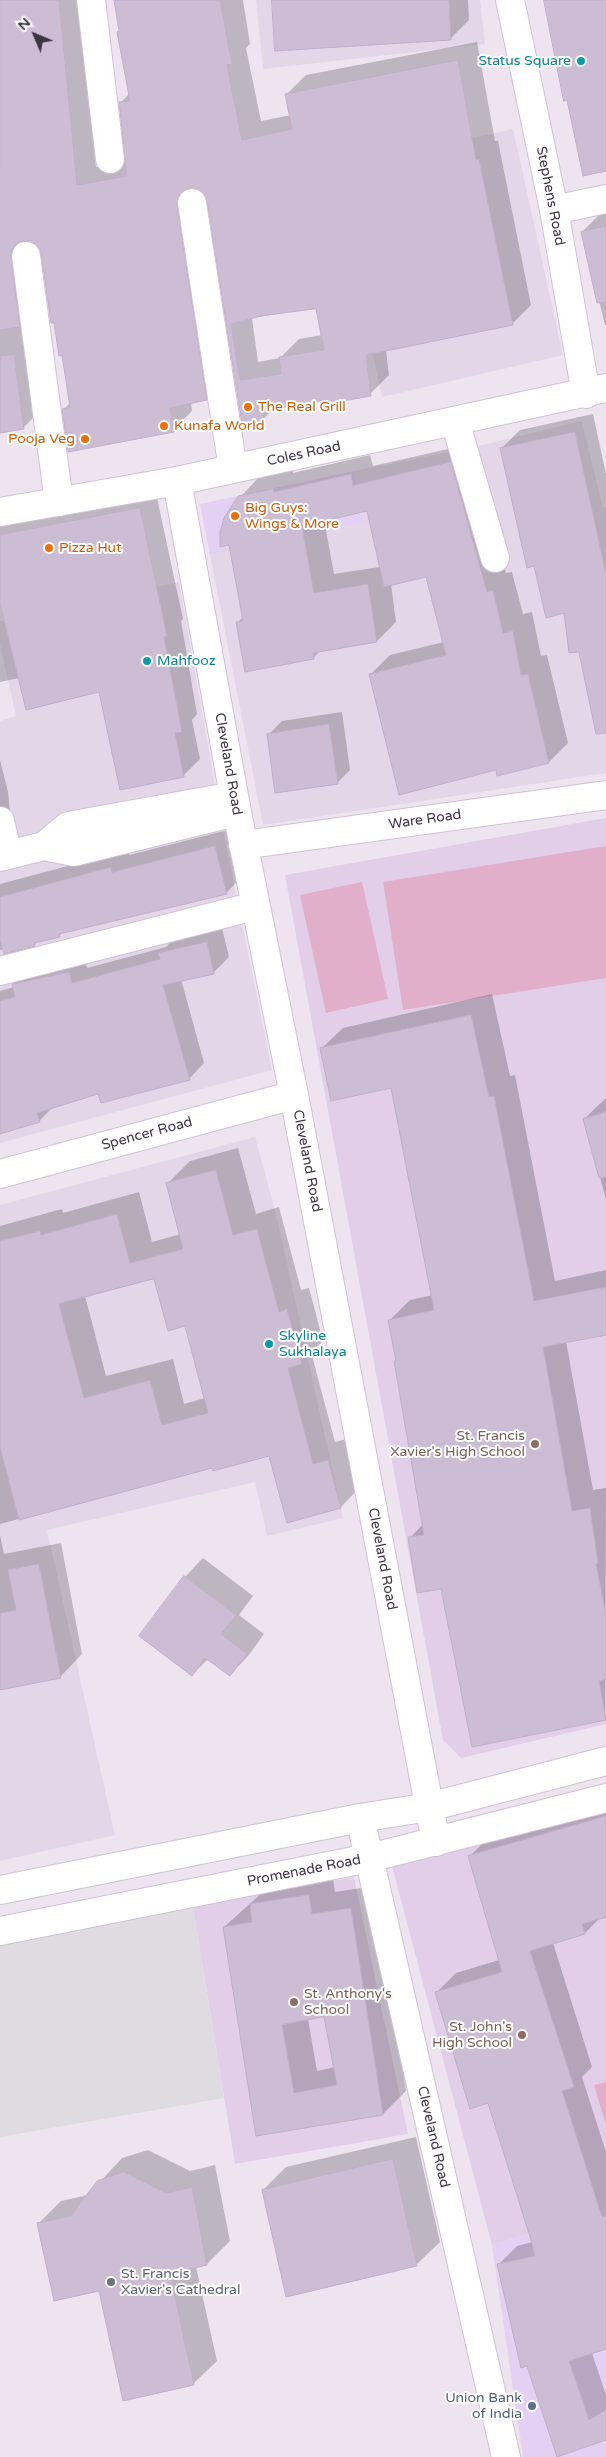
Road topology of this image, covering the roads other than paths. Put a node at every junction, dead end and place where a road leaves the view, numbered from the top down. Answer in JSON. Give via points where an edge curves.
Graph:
{"nodes":[{"id":1,"x":91,"y":0,"type":"edge"},
{"id":2,"x":510,"y":0,"type":"edge"},
{"id":3,"x":110,"y":159,"type":"dead end"},
{"id":4,"x":606,"y":199,"type":"edge"},
{"id":5,"x":192,"y":203,"type":"dead end"},
{"id":6,"x":554,"y":210,"type":"junction"},
{"id":7,"x":26,"y":256,"type":"dead end"},
{"id":8,"x":596,"y":391,"type":"edge"},
{"id":9,"x":455,"y":421,"type":"junction"},
{"id":10,"x":233,"y":469,"type":"junction"},
{"id":11,"x":177,"y":481,"type":"junction"},
{"id":12,"x":59,"y":502,"type":"junction"},
{"id":13,"x":0,"y":512,"type":"edge"},
{"id":14,"x":495,"y":558,"type":"dead end"},
{"id":15,"x":606,"y":795,"type":"edge"},
{"id":16,"x":236,"y":804,"type":"junction"},
{"id":17,"x":0,"y":821,"type":"edge"},
{"id":18,"x":243,"y":845,"type":"junction"},
{"id":19,"x":4,"y":856,"type":"edge"},
{"id":20,"x":255,"y":906,"type":"junction"},
{"id":21,"x":0,"y":971,"type":"edge"},
{"id":22,"x":294,"y":1095,"type":"junction"},
{"id":23,"x":0,"y":1174,"type":"edge"},
{"id":24,"x":606,"y":1761,"type":"edge"},
{"id":25,"x":606,"y":1798,"type":"edge"},
{"id":26,"x":429,"y":1807,"type":"junction"},
{"id":27,"x":360,"y":1818,"type":"junction"},
{"id":28,"x":436,"y":1842,"type":"junction"},
{"id":29,"x":370,"y":1858,"type":"junction"},
{"id":30,"x":0,"y":1890,"type":"edge"},
{"id":31,"x":0,"y":1931,"type":"edge"},
{"id":32,"x":506,"y":2457,"type":"edge"}],
"edges":[{"from":1,"to":3,"type":"street"},
{"from":2,"to":6,"type":"street","name":"Stephens Road"},
{"from":4,"to":6,"type":"street"},
{"from":5,"to":10,"type":"street"},
{"from":6,"to":8,"type":"street","name":"Stephens Road"},
{"from":7,"to":12,"type":"street"},
{"from":8,"to":9,"type":"street","name":"Coles Road"},
{"from":9,"to":10,"type":"street","name":"Coles Road"},
{"from":9,"to":14,"type":"street"},
{"from":10,"to":11,"type":"street","name":"Coles Road"},
{"from":11,"to":12,"type":"street","name":"Coles Road"},
{"from":11,"to":16,"type":"street","name":"Cleveland Road"},
{"from":12,"to":13,"type":"street","name":"Coles Road"},
{"from":15,"to":18,"type":"street","name":"Ware Road"},
{"from":16,"to":18,"type":"street","name":"Cleveland Road"},
{"from":16,"to":19,"type":"street","via":[[74,852],[44,846]]},
{"from":17,"to":19,"type":"street"},
{"from":18,"to":20,"type":"street","name":"Cleveland Road"},
{"from":20,"to":21,"type":"street"},
{"from":20,"to":22,"type":"street","name":"Cleveland Road"},
{"from":22,"to":23,"type":"street","name":"Spencer Road"},
{"from":22,"to":26,"type":"street","name":"Cleveland Road"},
{"from":24,"to":26,"type":"street"},
{"from":25,"to":28,"type":"street","name":"Promenade Road"},
{"from":26,"to":27,"type":"street"},
{"from":26,"to":28,"type":"street","name":"Cleveland Road"},
{"from":27,"to":29,"type":"street","name":"Cleveland Road"},
{"from":27,"to":30,"type":"street"},
{"from":28,"to":29,"type":"street","name":"Promenade Road"},
{"from":29,"to":31,"type":"street","name":"Promenade Road"},
{"from":29,"to":32,"type":"street","name":"Cleveland Road"}]}
